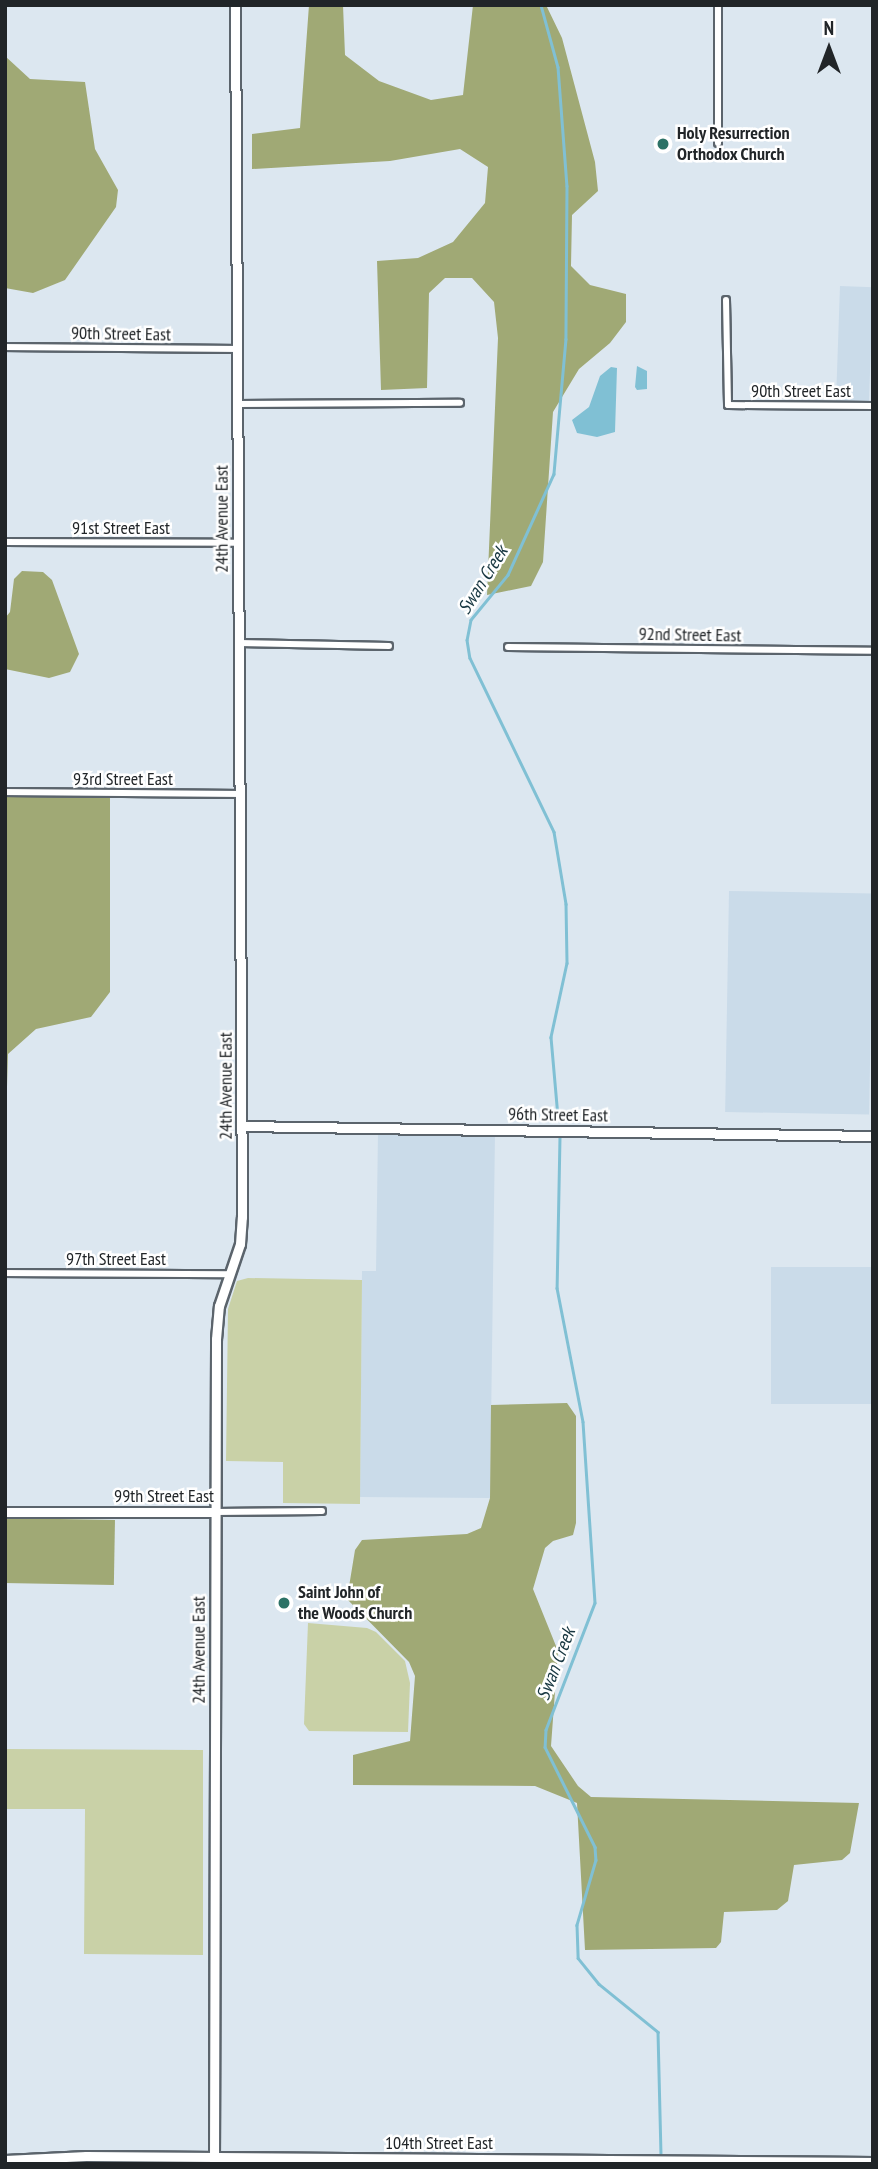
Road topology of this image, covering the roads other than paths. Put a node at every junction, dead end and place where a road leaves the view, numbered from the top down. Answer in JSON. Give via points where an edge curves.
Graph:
{"nodes":[{"id":1,"x":235,"y":5,"type":"edge"},
{"id":2,"x":718,"y":5,"type":"edge"},
{"id":3,"x":718,"y":143,"type":"dead end"},
{"id":4,"x":726,"y":300,"type":"dead end"},
{"id":5,"x":5,"y":347,"type":"edge"},
{"id":6,"x":237,"y":349,"type":"junction"},
{"id":7,"x":460,"y":403,"type":"dead end"},
{"id":8,"x":238,"y":404,"type":"junction"},
{"id":9,"x":873,"y":406,"type":"edge"},
{"id":10,"x":5,"y":542,"type":"edge"},
{"id":11,"x":238,"y":543,"type":"junction"},
{"id":12,"x":239,"y":643,"type":"junction"},
{"id":13,"x":388,"y":646,"type":"dead end"},
{"id":14,"x":508,"y":647,"type":"dead end"},
{"id":15,"x":873,"y":651,"type":"edge"},
{"id":16,"x":5,"y":792,"type":"edge"},
{"id":17,"x":240,"y":794,"type":"junction"},
{"id":18,"x":242,"y":1126,"type":"junction"},
{"id":19,"x":873,"y":1136,"type":"edge"},
{"id":20,"x":5,"y":1273,"type":"edge"},
{"id":21,"x":228,"y":1274,"type":"junction"},
{"id":22,"x":322,"y":1511,"type":"dead end"},
{"id":23,"x":5,"y":1512,"type":"edge"},
{"id":24,"x":214,"y":1512,"type":"junction"},
{"id":25,"x":5,"y":2160,"type":"edge"},
{"id":26,"x":86,"y":2160,"type":"edge"},
{"id":27,"x":214,"y":2160,"type":"edge"},
{"id":28,"x":332,"y":2161,"type":"edge"},
{"id":29,"x":449,"y":2161,"type":"edge"},
{"id":30,"x":873,"y":2162,"type":"edge"}],
"edges":[{"from":1,"to":6,"type":"street","name":"24th Avenue East"},
{"from":2,"to":3,"type":"street"},
{"from":4,"to":9,"type":"street","name":"90th Street East","via":[[728,405]]},
{"from":5,"to":6,"type":"street","name":"90th Street East"},
{"from":6,"to":8,"type":"street","name":"24th Avenue East"},
{"from":7,"to":8,"type":"street"},
{"from":8,"to":11,"type":"street","name":"24th Avenue East"},
{"from":10,"to":11,"type":"street","name":"91st Street East"},
{"from":11,"to":12,"type":"street","name":"24th Avenue East"},
{"from":12,"to":13,"type":"street"},
{"from":12,"to":17,"type":"street","name":"24th Avenue East"},
{"from":14,"to":15,"type":"street","name":"92nd Street East"},
{"from":16,"to":17,"type":"street","name":"93rd Street East"},
{"from":17,"to":18,"type":"street","name":"24th Avenue East"},
{"from":18,"to":19,"type":"street","name":"96th Street East"},
{"from":18,"to":21,"type":"street","name":"24th Avenue East","via":[[240,1244]]},
{"from":20,"to":21,"type":"street","name":"97th Street East"},
{"from":21,"to":24,"type":"street","name":"24th Avenue East","via":[[217,1316]]},
{"from":22,"to":24,"type":"street","name":"99th Street East"},
{"from":23,"to":24,"type":"street","name":"99th Street East"},
{"from":24,"to":27,"type":"street","name":"24th Avenue East"},
{"from":25,"to":26,"type":"street","name":"104th Street East"},
{"from":26,"to":27,"type":"street","name":"104th Street East"},
{"from":27,"to":28,"type":"street","name":"104th Street East"},
{"from":28,"to":29,"type":"street","name":"104th Street East"},
{"from":29,"to":30,"type":"street","name":"104th Street East"}]}
